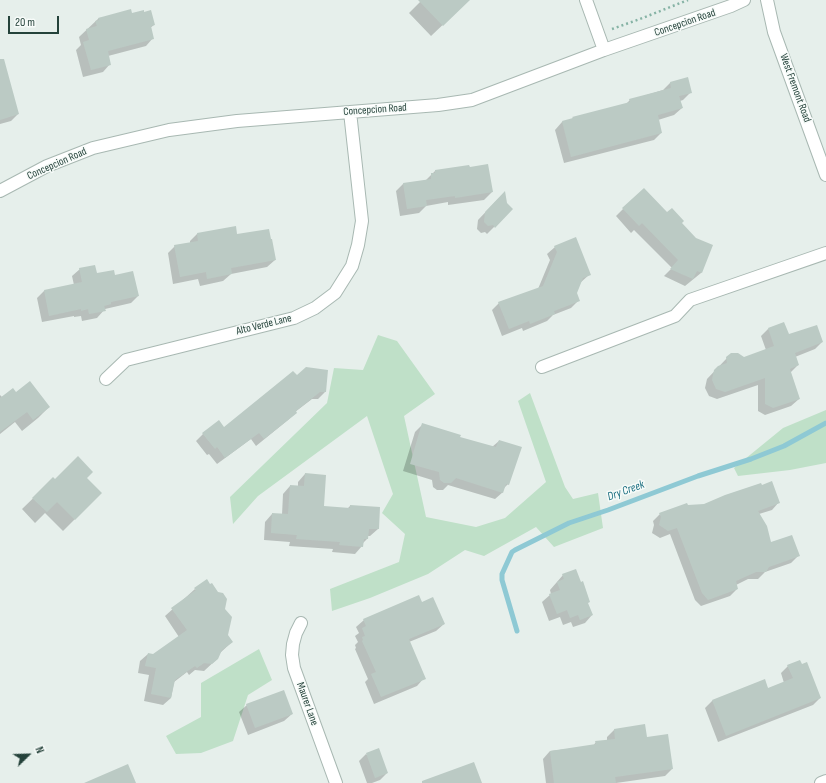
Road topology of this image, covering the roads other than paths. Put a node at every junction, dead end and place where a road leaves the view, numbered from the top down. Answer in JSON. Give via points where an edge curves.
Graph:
{"nodes":[{"id":1,"x":586,"y":0,"type":"edge"},
{"id":2,"x":744,"y":0,"type":"edge"},
{"id":3,"x":767,"y":0,"type":"edge"},
{"id":4,"x":604,"y":50,"type":"junction"},
{"id":5,"x":350,"y":112,"type":"junction"},
{"id":6,"x":826,"y":176,"type":"edge"},
{"id":7,"x":0,"y":190,"type":"edge"},
{"id":8,"x":826,"y":253,"type":"edge"},
{"id":9,"x":542,"y":367,"type":"dead end"},
{"id":10,"x":106,"y":379,"type":"dead end"},
{"id":11,"x":301,"y":623,"type":"dead end"},
{"id":12,"x":826,"y":781,"type":"edge"},
{"id":13,"x":336,"y":783,"type":"edge"},
{"id":14,"x":821,"y":783,"type":"edge"}],
"edges":[{"from":1,"to":4,"type":"street"},
{"from":2,"to":4,"type":"street","name":"Concepcion Road"},
{"from":3,"to":6,"type":"street","name":"West Fremont Road","via":[[774,32]]},
{"from":4,"to":5,"type":"street","name":"Concepcion Road","via":[[472,100],[438,106]]},
{"from":5,"to":7,"type":"street","name":"Concepcion Road","via":[[237,121],[169,130],[93,148],[47,166]]},
{"from":5,"to":10,"type":"street","name":"Alto Verde Lane","via":[[362,221],[352,266],[335,293],[315,308],[294,318],[126,360]]},
{"from":8,"to":9,"type":"street","via":[[690,300],[675,316]]},
{"from":11,"to":13,"type":"street","name":"Maurer Lane","via":[[293,644],[294,668]]},
{"from":12,"to":14,"type":"street"}]}
